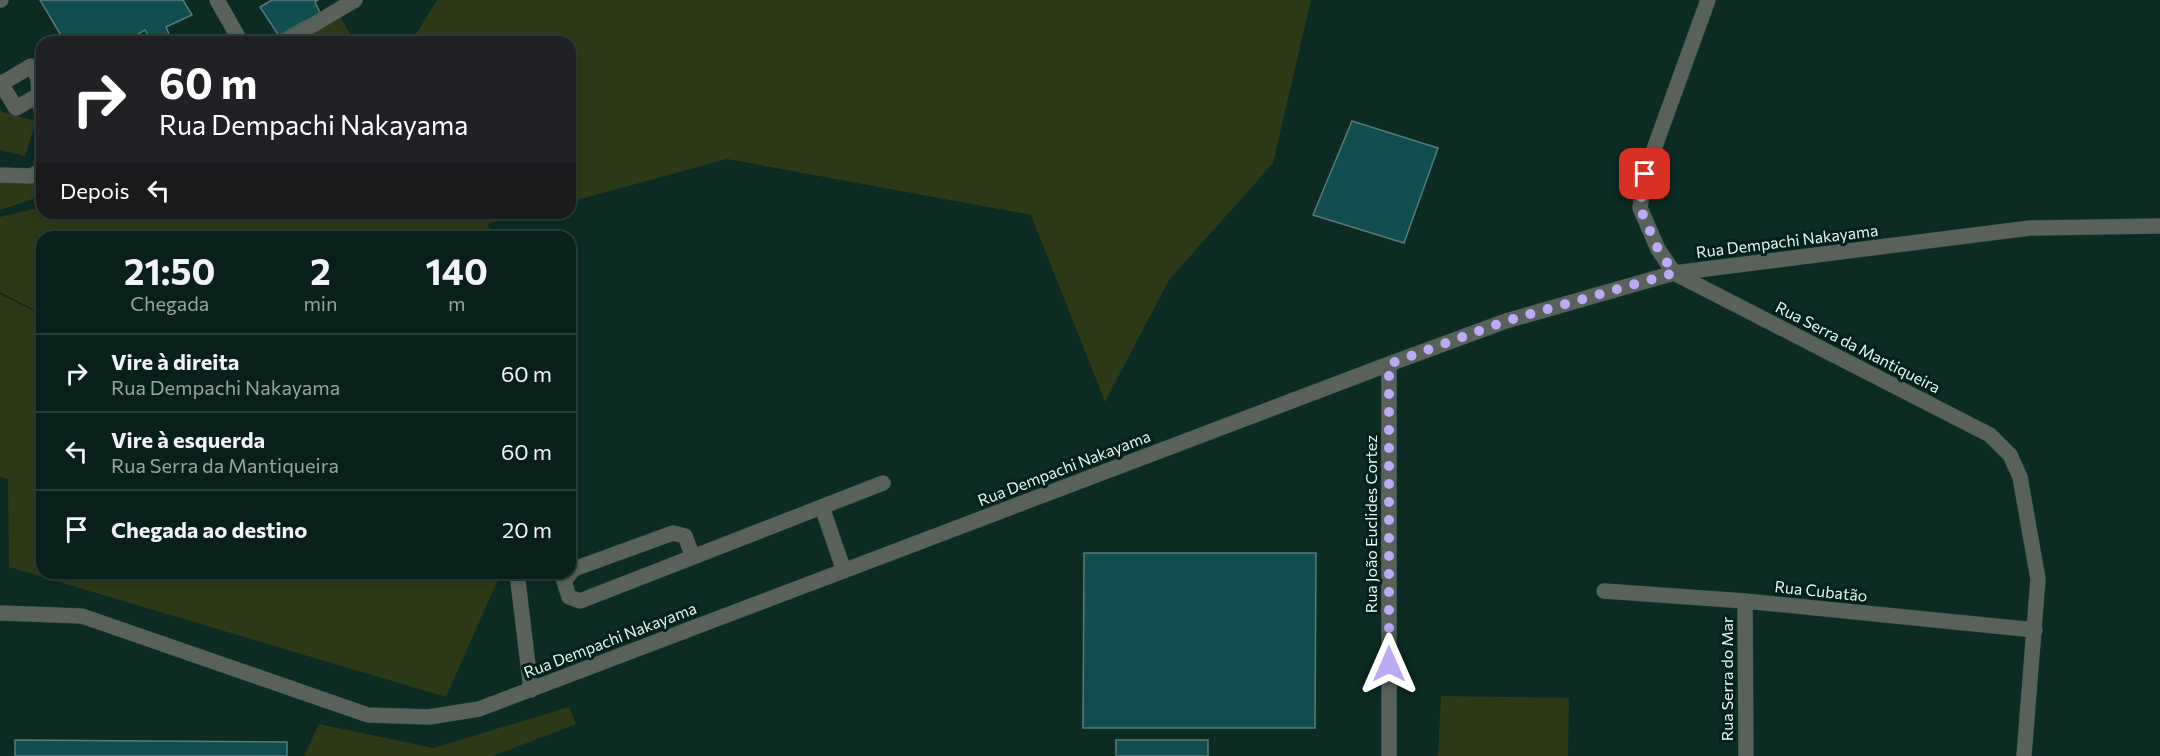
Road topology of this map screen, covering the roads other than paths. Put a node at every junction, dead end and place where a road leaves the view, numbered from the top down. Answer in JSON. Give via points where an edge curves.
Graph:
{"nodes":[{"id":1,"x":217,"y":0,"type":"edge"},
{"id":2,"x":355,"y":0,"type":"edge"},
{"id":3,"x":1708,"y":0,"type":"edge"},
{"id":4,"x":238,"y":36,"type":"edge"},
{"id":5,"x":294,"y":36,"type":"edge"},
{"id":6,"x":36,"y":74,"type":"edge"},
{"id":7,"x":2,"y":90,"type":"edge"},
{"id":8,"x":36,"y":97,"type":"edge"},
{"id":9,"x":36,"y":173,"type":"edge"},
{"id":10,"x":0,"y":175,"type":"edge"},
{"id":11,"x":2160,"y":226,"type":"edge"},
{"id":12,"x":1674,"y":273,"type":"junction"},
{"id":13,"x":1389,"y":364,"type":"junction"},
{"id":14,"x":883,"y":483,"type":"dead end"},
{"id":15,"x":822,"y":507,"type":"junction"},
{"id":16,"x":693,"y":557,"type":"junction"},
{"id":17,"x":576,"y":568,"type":"edge"},
{"id":18,"x":844,"y":571,"type":"junction"},
{"id":19,"x":518,"y":579,"type":"edge"},
{"id":20,"x":566,"y":579,"type":"edge"},
{"id":21,"x":1604,"y":591,"type":"dead end"},
{"id":22,"x":1745,"y":601,"type":"junction"},
{"id":23,"x":0,"y":613,"type":"edge"},
{"id":24,"x":2034,"y":630,"type":"junction"},
{"id":25,"x":531,"y":690,"type":"junction"},
{"id":26,"x":1389,"y":756,"type":"edge"},
{"id":27,"x":1746,"y":756,"type":"edge"},
{"id":28,"x":2024,"y":756,"type":"edge"}],
"edges":[{"from":1,"to":4,"type":"street"},
{"from":2,"to":5,"type":"street"},
{"from":3,"to":12,"type":"street","name":"Rua Serra da Mantiqueira","via":[[1645,174],[1640,208],[1658,249]]},
{"from":6,"to":7,"type":"street","via":[[32,66]]},
{"from":7,"to":8,"type":"street","via":[[16,108]]},
{"from":9,"to":10,"type":"street"},
{"from":11,"to":12,"type":"street","name":"Rua Dempachi Nakayama","via":[[2030,228]]},
{"from":12,"to":13,"type":"street","name":"Rua Dempachi Nakayama","via":[[1506,321]]},
{"from":12,"to":24,"type":"street","name":"Rua Serra da Mantiqueira","via":[[1989,435],[2010,455],[2020,477],[2038,579]]},
{"from":13,"to":18,"type":"street","name":"Rua Dempachi Nakayama"},
{"from":13,"to":26,"type":"street","name":"Rua João Euclides Cortez"},
{"from":14,"to":15,"type":"street"},
{"from":15,"to":16,"type":"street"},
{"from":15,"to":18,"type":"street"},
{"from":16,"to":17,"type":"street","via":[[685,536],[673,533]]},
{"from":16,"to":20,"type":"street","via":[[580,601],[569,597]]},
{"from":18,"to":25,"type":"street","name":"Rua Dempachi Nakayama"},
{"from":19,"to":25,"type":"street"},
{"from":21,"to":22,"type":"street","name":"Rua Cubatão"},
{"from":22,"to":24,"type":"street","name":"Rua Cubatão"},
{"from":22,"to":27,"type":"street","name":"Rua Serra do Mar"},
{"from":23,"to":25,"type":"street","name":"Rua Dempachi Nakayama","via":[[82,616],[368,715],[429,717],[479,709]]},
{"from":24,"to":28,"type":"street","name":"Rua Serra da Mantiqueira"}]}
